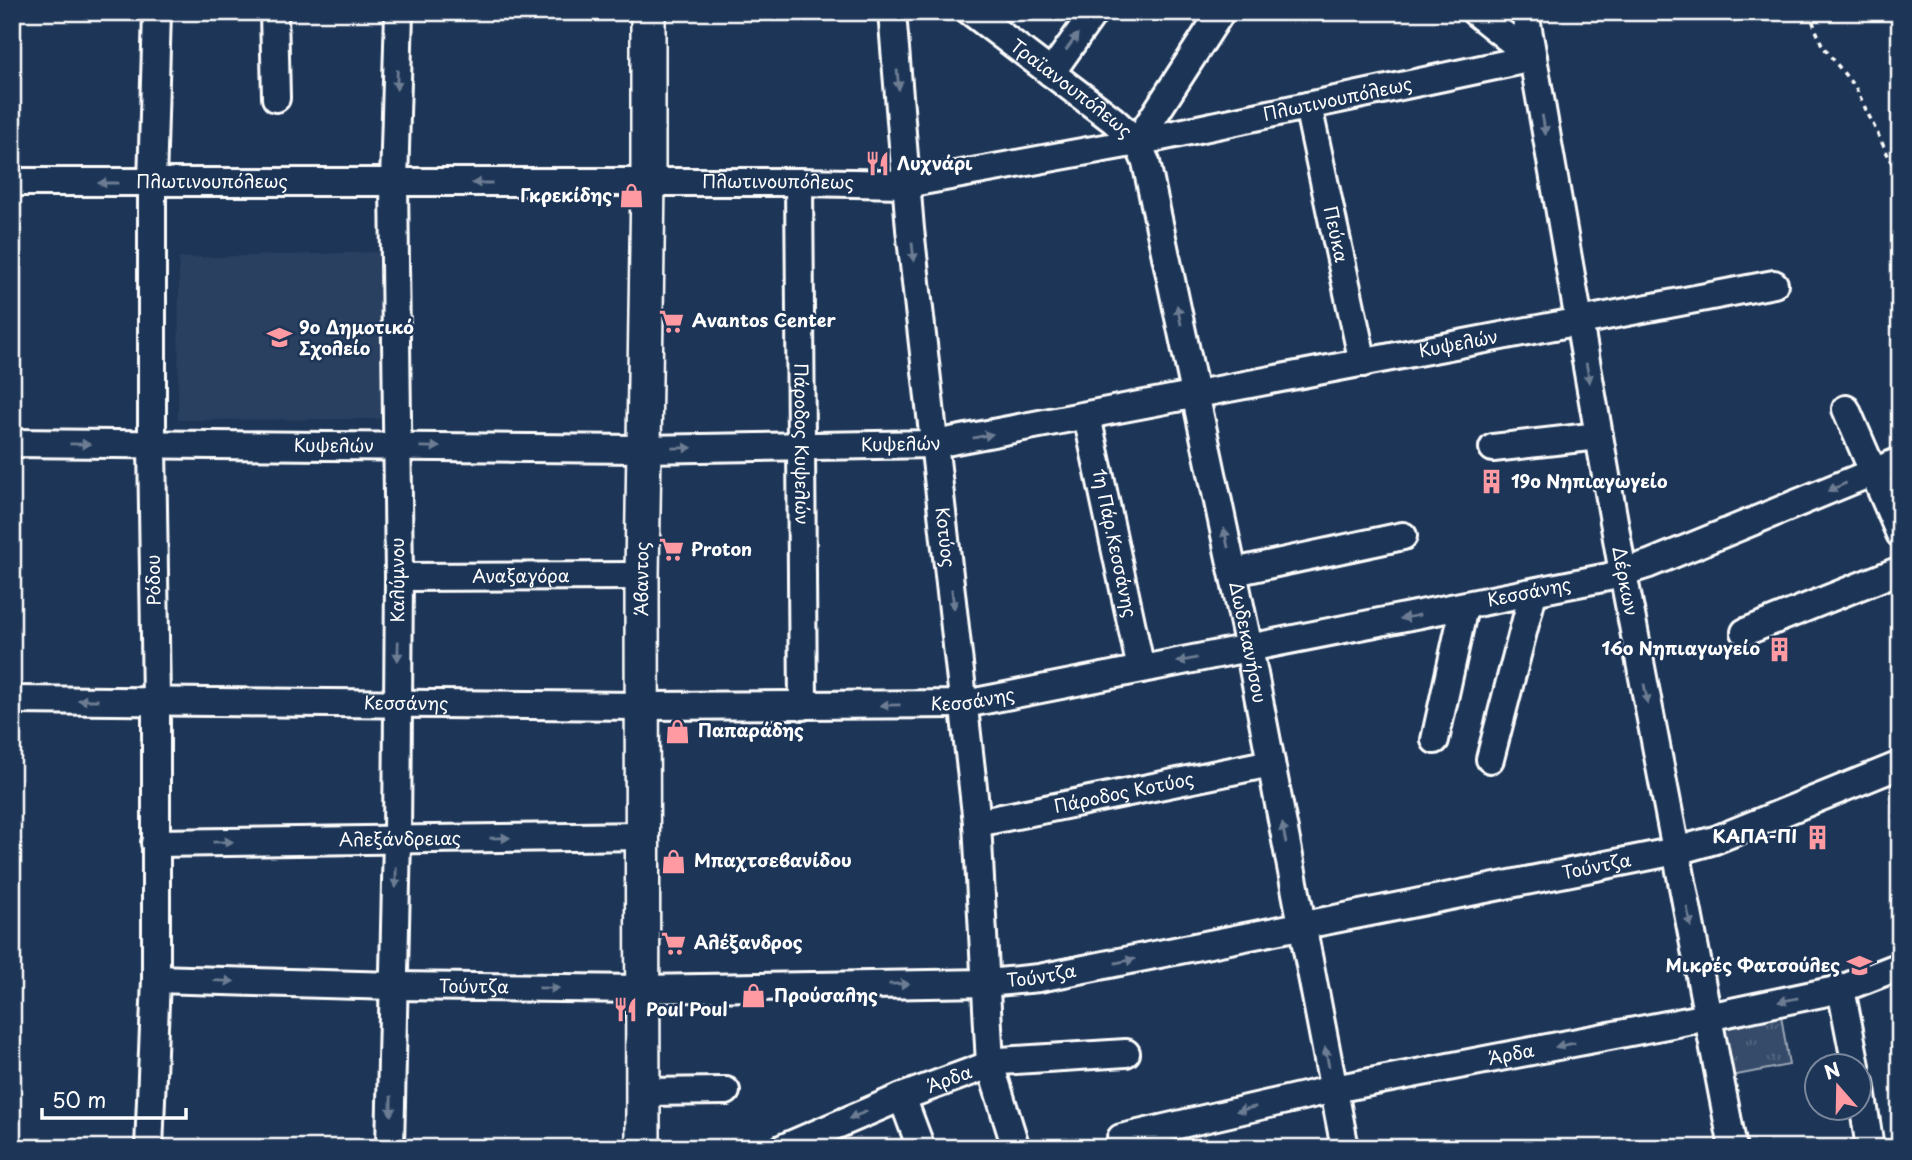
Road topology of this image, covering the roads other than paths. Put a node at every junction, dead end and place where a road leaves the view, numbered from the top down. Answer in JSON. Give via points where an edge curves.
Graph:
{"nodes":[{"id":1,"x":158,"y":12,"type":"edge"},
{"id":2,"x":274,"y":12,"type":"edge"},
{"id":3,"x":399,"y":12,"type":"edge"},
{"id":4,"x":648,"y":12,"type":"edge"},
{"id":5,"x":892,"y":12,"type":"edge"},
{"id":6,"x":971,"y":12,"type":"edge"},
{"id":7,"x":1094,"y":12,"type":"edge"},
{"id":8,"x":1221,"y":12,"type":"edge"},
{"id":9,"x":1475,"y":12,"type":"edge"},
{"id":10,"x":1525,"y":12,"type":"edge"},
{"id":11,"x":1532,"y":58,"type":"junction"},
{"id":12,"x":1051,"y":72,"type":"junction"},
{"id":13,"x":276,"y":98,"type":"dead end"},
{"id":14,"x":1308,"y":106,"type":"junction"},
{"id":15,"x":1137,"y":142,"type":"junction"},
{"id":16,"x":799,"y":181,"type":"junction"},
{"id":17,"x":648,"y":182,"type":"junction"},
{"id":18,"x":12,"y":183,"type":"edge"},
{"id":19,"x":152,"y":183,"type":"junction"},
{"id":20,"x":394,"y":183,"type":"junction"},
{"id":21,"x":906,"y":184,"type":"junction"},
{"id":22,"x":1774,"y":284,"type":"dead end"},
{"id":23,"x":1579,"y":322,"type":"junction"},
{"id":24,"x":1363,"y":363,"type":"junction"},
{"id":25,"x":1196,"y":395,"type":"junction"},
{"id":26,"x":1846,"y":409,"type":"dead end"},
{"id":27,"x":1087,"y":416,"type":"junction"},
{"id":28,"x":1599,"y":436,"type":"junction"},
{"id":29,"x":12,"y":443,"type":"edge"},
{"id":30,"x":935,"y":444,"type":"junction"},
{"id":31,"x":152,"y":445,"type":"junction"},
{"id":32,"x":398,"y":446,"type":"junction"},
{"id":33,"x":802,"y":446,"type":"junction"},
{"id":34,"x":1493,"y":448,"type":"dead end"},
{"id":35,"x":643,"y":449,"type":"junction"},
{"id":36,"x":1900,"y":461,"type":"edge"},
{"id":37,"x":1874,"y":472,"type":"junction"},
{"id":38,"x":1900,"y":534,"type":"edge"},
{"id":39,"x":1403,"y":536,"type":"dead end"},
{"id":40,"x":1900,"y":570,"type":"edge"},
{"id":41,"x":1234,"y":572,"type":"junction"},
{"id":42,"x":1623,"y":573,"type":"junction"},
{"id":43,"x":642,"y":576,"type":"junction"},
{"id":44,"x":399,"y":577,"type":"junction"},
{"id":45,"x":1534,"y":593,"type":"junction"},
{"id":46,"x":1464,"y":607,"type":"junction"},
{"id":47,"x":1745,"y":632,"type":"dead end"},
{"id":48,"x":1250,"y":648,"type":"junction"},
{"id":49,"x":1141,"y":669,"type":"junction"},
{"id":50,"x":12,"y":700,"type":"edge"},
{"id":51,"x":156,"y":700,"type":"junction"},
{"id":52,"x":396,"y":704,"type":"junction"},
{"id":53,"x":965,"y":704,"type":"junction"},
{"id":54,"x":643,"y":706,"type":"junction"},
{"id":55,"x":803,"y":706,"type":"junction"},
{"id":56,"x":1435,"y":740,"type":"dead end"},
{"id":57,"x":1490,"y":759,"type":"dead end"},
{"id":58,"x":1271,"y":764,"type":"junction"},
{"id":59,"x":1900,"y":765,"type":"edge"},
{"id":60,"x":977,"y":823,"type":"junction"},
{"id":61,"x":643,"y":836,"type":"junction"},
{"id":62,"x":397,"y":839,"type":"junction"},
{"id":63,"x":155,"y":843,"type":"junction"},
{"id":64,"x":1676,"y":851,"type":"junction"},
{"id":65,"x":1301,"y":925,"type":"junction"},
{"id":66,"x":1900,"y":966,"type":"edge"},
{"id":67,"x":156,"y":979,"type":"junction"},
{"id":68,"x":987,"y":983,"type":"junction"},
{"id":69,"x":394,"y":986,"type":"junction"},
{"id":70,"x":643,"y":989,"type":"junction"},
{"id":71,"x":1841,"y":989,"type":"junction"},
{"id":72,"x":1708,"y":1017,"type":"junction"},
{"id":73,"x":1853,"y":1052,"type":"edge"},
{"id":74,"x":1126,"y":1053,"type":"dead end"},
{"id":75,"x":990,"y":1063,"type":"junction"},
{"id":76,"x":1334,"y":1089,"type":"junction"},
{"id":77,"x":726,"y":1091,"type":"dead end"},
{"id":78,"x":643,"y":1092,"type":"junction"},
{"id":79,"x":902,"y":1097,"type":"junction"},
{"id":80,"x":1866,"y":1122,"type":"edge"},
{"id":81,"x":829,"y":1138,"type":"edge"},
{"id":82,"x":1121,"y":1138,"type":"dead end"},
{"id":83,"x":149,"y":1148,"type":"edge"},
{"id":84,"x":390,"y":1148,"type":"edge"},
{"id":85,"x":643,"y":1148,"type":"edge"},
{"id":86,"x":783,"y":1148,"type":"edge"},
{"id":87,"x":920,"y":1148,"type":"edge"},
{"id":88,"x":1016,"y":1148,"type":"edge"},
{"id":89,"x":1345,"y":1148,"type":"edge"},
{"id":90,"x":1733,"y":1148,"type":"edge"},
{"id":91,"x":1870,"y":1148,"type":"edge"}],
"edges":[{"from":1,"to":19,"type":"street","name":"Ρόδου"},
{"from":2,"to":13,"type":"street"},
{"from":3,"to":20,"type":"street","name":"Καλύμνου","one_way":true},
{"from":4,"to":17,"type":"main road","name":"Άβαντος"},
{"from":5,"to":21,"type":"street","name":"Κοτύος","one_way":true},
{"from":6,"to":12,"type":"street","name":"Τραϊανουπόλεως"},
{"from":12,"to":7,"type":"street","one_way":true},
{"from":8,"to":15,"type":"street"},
{"from":9,"to":11,"type":"street"},
{"from":10,"to":11,"type":"street","name":"Δέρκων"},
{"from":11,"to":14,"type":"street","name":"Πλωτινουπόλεως"},
{"from":11,"to":23,"type":"street","name":"Δέρκων","one_way":true},
{"from":12,"to":15,"type":"street","name":"Τραϊανουπόλεως"},
{"from":14,"to":15,"type":"street","name":"Πλωτινουπόλεως"},
{"from":14,"to":24,"type":"street","name":"Πεύκα"},
{"from":15,"to":21,"type":"street","name":"Πλωτινουπόλεως"},
{"from":25,"to":15,"type":"street","name":"Δωδεκανήσου","one_way":true,"via":[[1146,162]]},
{"from":16,"to":17,"type":"street","name":"Πλωτινουπόλεως"},
{"from":16,"to":21,"type":"street","name":"Πλωτινουπόλεως"},
{"from":16,"to":33,"type":"street","name":"Πάροδος Κυψελών"},
{"from":17,"to":20,"type":"street","name":"Πλωτινουπόλεως","one_way":true},
{"from":17,"to":35,"type":"main road","name":"Άβαντος"},
{"from":19,"to":18,"type":"street","name":"Πλωτινουπόλεως","one_way":true},
{"from":19,"to":20,"type":"street","name":"Πλωτινουπόλεως"},
{"from":19,"to":31,"type":"street","name":"Ρόδου"},
{"from":20,"to":32,"type":"street","name":"Καλύμνου"},
{"from":21,"to":30,"type":"street","name":"Κοτύος","one_way":true},
{"from":22,"to":23,"type":"street","name":"Κυψελών"},
{"from":23,"to":24,"type":"street","name":"Κυψελών"},
{"from":23,"to":28,"type":"street","name":"Δέρκων","one_way":true},
{"from":24,"to":25,"type":"street","name":"Κυψελών"},
{"from":25,"to":27,"type":"street","name":"Κυψελών"},
{"from":41,"to":25,"type":"street","name":"Δωδεκανήσου","one_way":true},
{"from":26,"to":37,"type":"street"},
{"from":30,"to":27,"type":"street","name":"Κυψελών","one_way":true},
{"from":27,"to":49,"type":"street","name":"1η Πάρ.Κεσσάνης"},
{"from":28,"to":34,"type":"street"},
{"from":28,"to":42,"type":"street","name":"Δέρκων"},
{"from":29,"to":31,"type":"street","name":"Κυψελών","one_way":true},
{"from":30,"to":33,"type":"street","name":"Κυψελών"},
{"from":30,"to":53,"type":"street","name":"Κοτύος","one_way":true},
{"from":31,"to":32,"type":"street","name":"Κυψελών"},
{"from":31,"to":51,"type":"street","name":"Ρόδου"},
{"from":32,"to":35,"type":"street","name":"Κυψελών","one_way":true},
{"from":32,"to":44,"type":"street","name":"Καλύμνου"},
{"from":35,"to":33,"type":"street","name":"Κυψελών","one_way":true},
{"from":33,"to":55,"type":"street","name":"Πάροδος Κυψελών"},
{"from":35,"to":43,"type":"main road","name":"Άβαντος"},
{"from":36,"to":37,"type":"street","name":"Κεσσάνης"},
{"from":37,"to":38,"type":"street"},
{"from":37,"to":42,"type":"street","name":"Κεσσάνης","one_way":true},
{"from":39,"to":41,"type":"street"},
{"from":40,"to":47,"type":"street"},
{"from":41,"to":48,"type":"street","name":"Δωδεκανήσου"},
{"from":42,"to":45,"type":"street","name":"Κεσσάνης"},
{"from":42,"to":64,"type":"street","name":"Δέρκων","one_way":true},
{"from":43,"to":44,"type":"street","name":"Αναξαγόρα"},
{"from":43,"to":54,"type":"main road","name":"Άβαντος"},
{"from":44,"to":52,"type":"street","name":"Καλύμνου","one_way":true},
{"from":45,"to":46,"type":"street","name":"Κεσσάνης"},
{"from":45,"to":57,"type":"street"},
{"from":46,"to":48,"type":"street","name":"Κεσσάνης","one_way":true},
{"from":46,"to":56,"type":"street"},
{"from":48,"to":49,"type":"street","name":"Κεσσάνης","one_way":true},
{"from":48,"to":58,"type":"street","name":"Δωδεκανήσου"},
{"from":49,"to":53,"type":"street","name":"Κεσσάνης"},
{"from":51,"to":50,"type":"street","name":"Κεσσάνης","one_way":true},
{"from":51,"to":52,"type":"street","name":"Κεσσάνης"},
{"from":51,"to":63,"type":"street","name":"Ρόδου"},
{"from":52,"to":54,"type":"street","name":"Κεσσάνης"},
{"from":52,"to":62,"type":"street","name":"Καλύμνου"},
{"from":53,"to":55,"type":"street","name":"Κεσσάνης","one_way":true},
{"from":53,"to":60,"type":"street","name":"Κοτύος"},
{"from":54,"to":55,"type":"street","name":"Κεσσάνης"},
{"from":54,"to":61,"type":"main road","name":"Άβαντος"},
{"from":58,"to":60,"type":"street","name":"Πάροδος Κοτύος"},
{"from":65,"to":58,"type":"street","name":"Δωδεκανήσου","one_way":true},
{"from":59,"to":64,"type":"street","name":"Τούντζα","via":[[1715,840]]},
{"from":60,"to":68,"type":"street","name":"Κοτύος"},
{"from":62,"to":61,"type":"street","name":"Αλεξάνδρειας","one_way":true},
{"from":61,"to":70,"type":"main road","name":"Άβαντος"},
{"from":63,"to":62,"type":"street","name":"Αλεξάνδρειας","one_way":true},
{"from":62,"to":69,"type":"street","name":"Καλύμνου","one_way":true},
{"from":63,"to":67,"type":"street","name":"Ρόδου"},
{"from":64,"to":65,"type":"street","name":"Τούντζα"},
{"from":64,"to":72,"type":"street","name":"Δέρκων","one_way":true},
{"from":68,"to":65,"type":"street","name":"Τούντζα","one_way":true,"via":[[1039,978]]},
{"from":76,"to":65,"type":"street","name":"Δωδεκανήσου","one_way":true},
{"from":66,"to":71,"type":"street","name":"Άρδα"},
{"from":67,"to":69,"type":"street","name":"Τούντζα","one_way":true},
{"from":67,"to":83,"type":"street","name":"Ρόδου"},
{"from":70,"to":68,"type":"street","name":"Τούντζα","one_way":true},
{"from":68,"to":75,"type":"street","name":"Κοτύος"},
{"from":69,"to":70,"type":"street","name":"Τούντζα","one_way":true},
{"from":69,"to":84,"type":"street","name":"Καλύμνου","one_way":true},
{"from":70,"to":78,"type":"main road","name":"Άβαντος"},
{"from":71,"to":72,"type":"street","name":"Άρδα","one_way":true},
{"from":71,"to":73,"type":"street"},
{"from":72,"to":76,"type":"street","name":"Άρδα","one_way":true},
{"from":72,"to":90,"type":"street","name":"Δέρκων"},
{"from":74,"to":75,"type":"street","name":"Άρδα"},
{"from":75,"to":79,"type":"street","name":"Άρδα"},
{"from":75,"to":88,"type":"street","name":"Κοτύος"},
{"from":76,"to":82,"type":"street","name":"Άρδα","one_way":true},
{"from":76,"to":89,"type":"street","name":"Δωδεκανήσου"},
{"from":77,"to":78,"type":"street"},
{"from":78,"to":85,"type":"main road","name":"Άβαντος"},
{"from":79,"to":81,"type":"street","name":"Άρδα","one_way":true},
{"from":79,"to":87,"type":"street"},
{"from":80,"to":91,"type":"street"},
{"from":81,"to":86,"type":"street","name":"Άρδα"}]}
